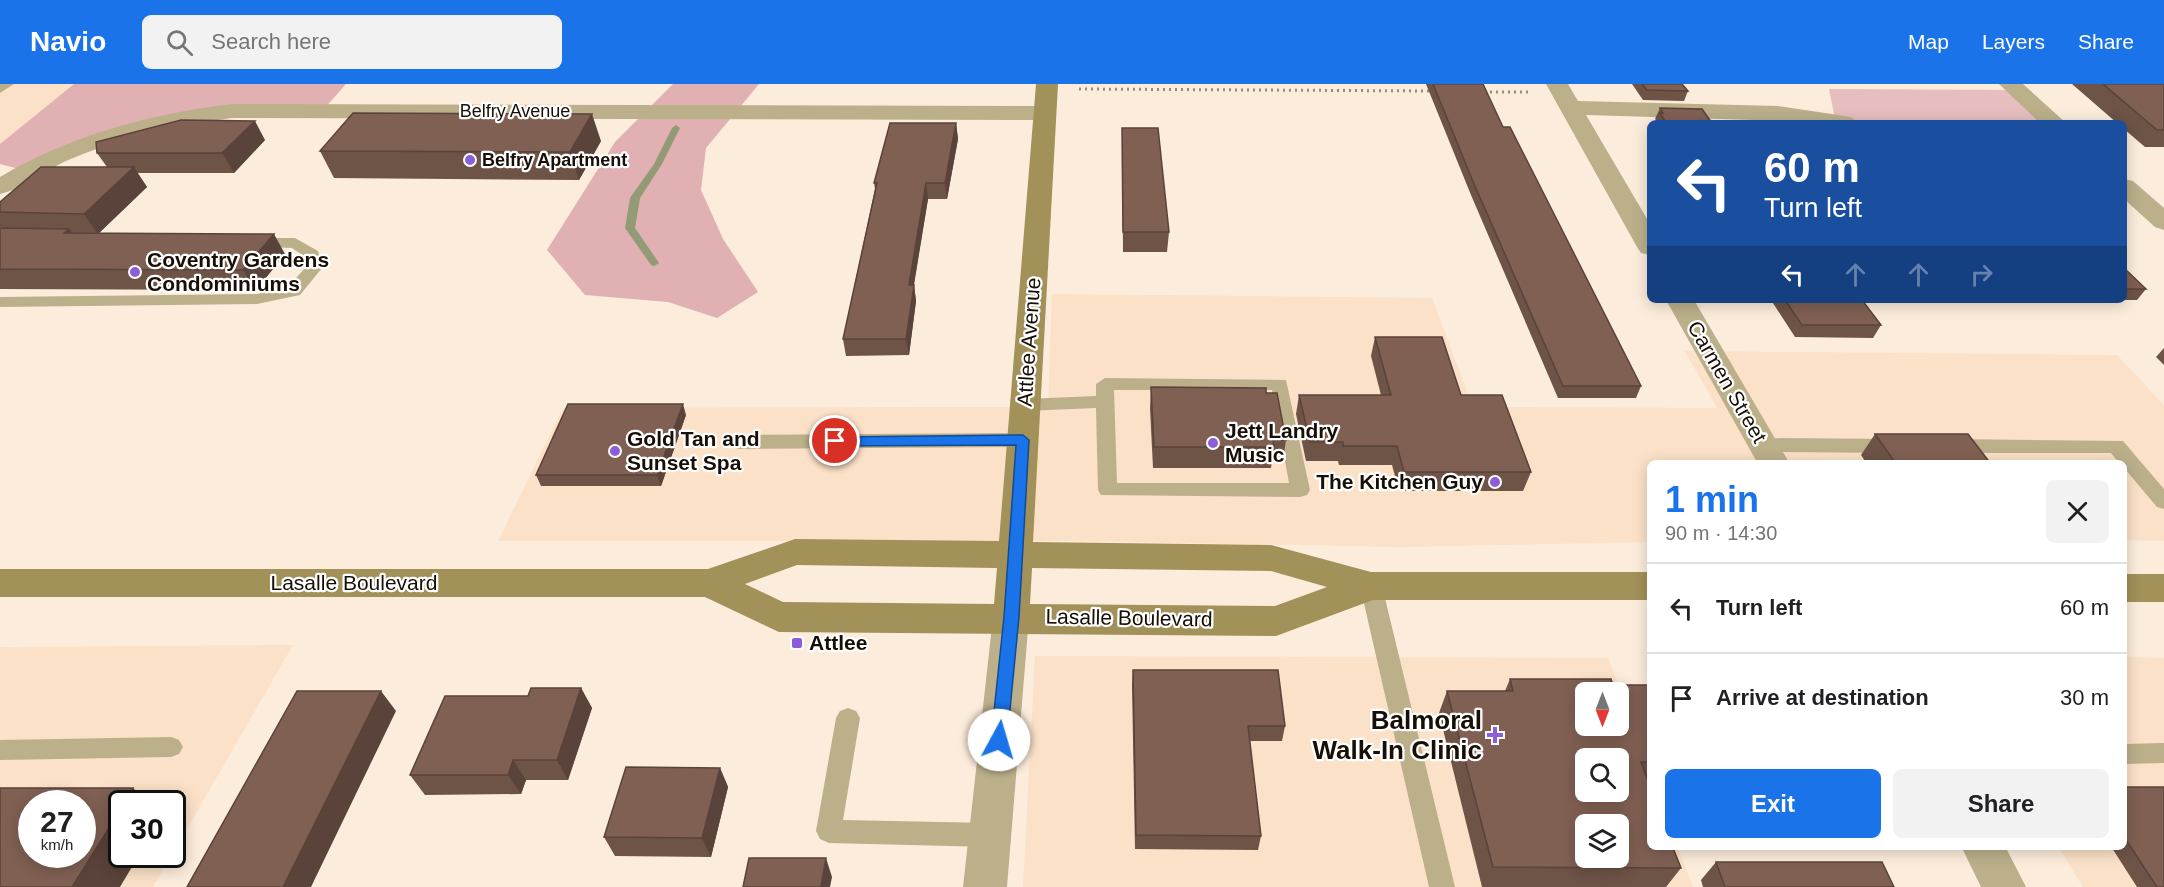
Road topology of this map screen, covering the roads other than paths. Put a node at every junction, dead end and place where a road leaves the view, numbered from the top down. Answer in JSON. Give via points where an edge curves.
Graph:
{"nodes":[{"id":1,"x":7,"y":84,"type":"edge"},
{"id":2,"x":2010,"y":84,"type":"edge"},
{"id":3,"x":0,"y":89,"type":"edge"},
{"id":4,"x":1046,"y":95,"type":"edge"},
{"id":5,"x":1563,"y":95,"type":"edge"},
{"id":6,"x":1827,"y":120,"type":"edge"},
{"id":7,"x":2051,"y":120,"type":"edge"},
{"id":8,"x":0,"y":187,"type":"edge"},
{"id":9,"x":2127,"y":190,"type":"edge"},
{"id":10,"x":2164,"y":201,"type":"edge"},
{"id":11,"x":2164,"y":222,"type":"edge"},
{"id":12,"x":236,"y":242,"type":"edge"},
{"id":13,"x":1647,"y":242,"type":"edge"},
{"id":14,"x":0,"y":302,"type":"edge"},
{"id":15,"x":1682,"y":303,"type":"edge"},
{"id":16,"x":1105,"y":402,"type":"junction"},
{"id":17,"x":1025,"y":405,"type":"junction"},
{"id":18,"x":1023,"y":440,"type":"junction"},
{"id":19,"x":739,"y":442,"type":"dead end"},
{"id":20,"x":1769,"y":454,"type":"edge"},
{"id":21,"x":2164,"y":502,"type":"edge"},
{"id":22,"x":1015,"y":554,"type":"junction"},
{"id":23,"x":709,"y":583,"type":"junction"},
{"id":24,"x":0,"y":584,"type":"edge"},
{"id":25,"x":1371,"y":586,"type":"junction"},
{"id":26,"x":1647,"y":586,"type":"edge"},
{"id":27,"x":2127,"y":588,"type":"edge"},
{"id":28,"x":2164,"y":588,"type":"edge"},
{"id":29,"x":1011,"y":617,"type":"junction"},
{"id":30,"x":848,"y":718,"type":"dead end"},
{"id":31,"x":171,"y":747,"type":"dead end"},
{"id":32,"x":0,"y":750,"type":"edge"},
{"id":33,"x":2164,"y":753,"type":"edge"},
{"id":34,"x":2127,"y":754,"type":"edge"},
{"id":35,"x":990,"y":835,"type":"junction"},
{"id":36,"x":1984,"y":850,"type":"edge"},
{"id":37,"x":985,"y":887,"type":"edge"},
{"id":38,"x":1442,"y":887,"type":"edge"},
{"id":39,"x":2004,"y":887,"type":"edge"}],
"edges":[{"from":1,"to":3,"type":"lane"},
{"from":2,"to":7,"type":"street"},
{"from":4,"to":8,"type":"street","name":"Belfry Avenue","via":[[232,111],[198,114],[110,138],[24,171]]},
{"from":4,"to":17,"type":"main road","name":"Attlee Avenue"},
{"from":5,"to":6,"type":"street","via":[[1778,112]]},
{"from":5,"to":13,"type":"street"},
{"from":9,"to":10,"type":"street"},
{"from":9,"to":11,"type":"street"},
{"from":12,"to":14,"type":"lane","via":[[295,243],[312,254],[314,268],[294,291],[257,299]]},
{"from":15,"to":20,"type":"street","name":"Carmen Street"},
{"from":16,"to":16,"type":"lane","via":[[1108,490],[1300,490],[1280,384],[1105,384]]},
{"from":16,"to":17,"type":"lane"},
{"from":17,"to":18,"type":"main road","name":"Attlee Avenue"},
{"from":18,"to":19,"type":"lane"},
{"from":18,"to":22,"type":"main road","name":"Attlee Avenue"},
{"from":20,"to":21,"type":"lane","via":[[1922,446],[2116,447]]},
{"from":22,"to":23,"type":"main road","name":"Lasalle Boulevard","via":[[795,552]]},
{"from":22,"to":25,"type":"main road","name":"Lasalle Boulevard","via":[[1271,558]]},
{"from":22,"to":29,"type":"main road","name":"Attlee Avenue"},
{"from":23,"to":24,"type":"main road","name":"Lasalle Boulevard"},
{"from":23,"to":29,"type":"main road","name":"Lasalle Boulevard","via":[[779,617]]},
{"from":25,"to":26,"type":"main road","name":"Lasalle Boulevard"},
{"from":25,"to":29,"type":"main road","name":"Lasalle Boulevard","via":[[1276,621]]},
{"from":25,"to":38,"type":"lane"},
{"from":27,"to":28,"type":"main road"},
{"from":29,"to":35,"type":"street","name":"Attlee Avenue"},
{"from":30,"to":35,"type":"lane","via":[[829,831]]},
{"from":31,"to":32,"type":"lane"},
{"from":33,"to":34,"type":"lane"},
{"from":35,"to":37,"type":"street","name":"Attlee Avenue"},
{"from":36,"to":39,"type":"street"}]}
